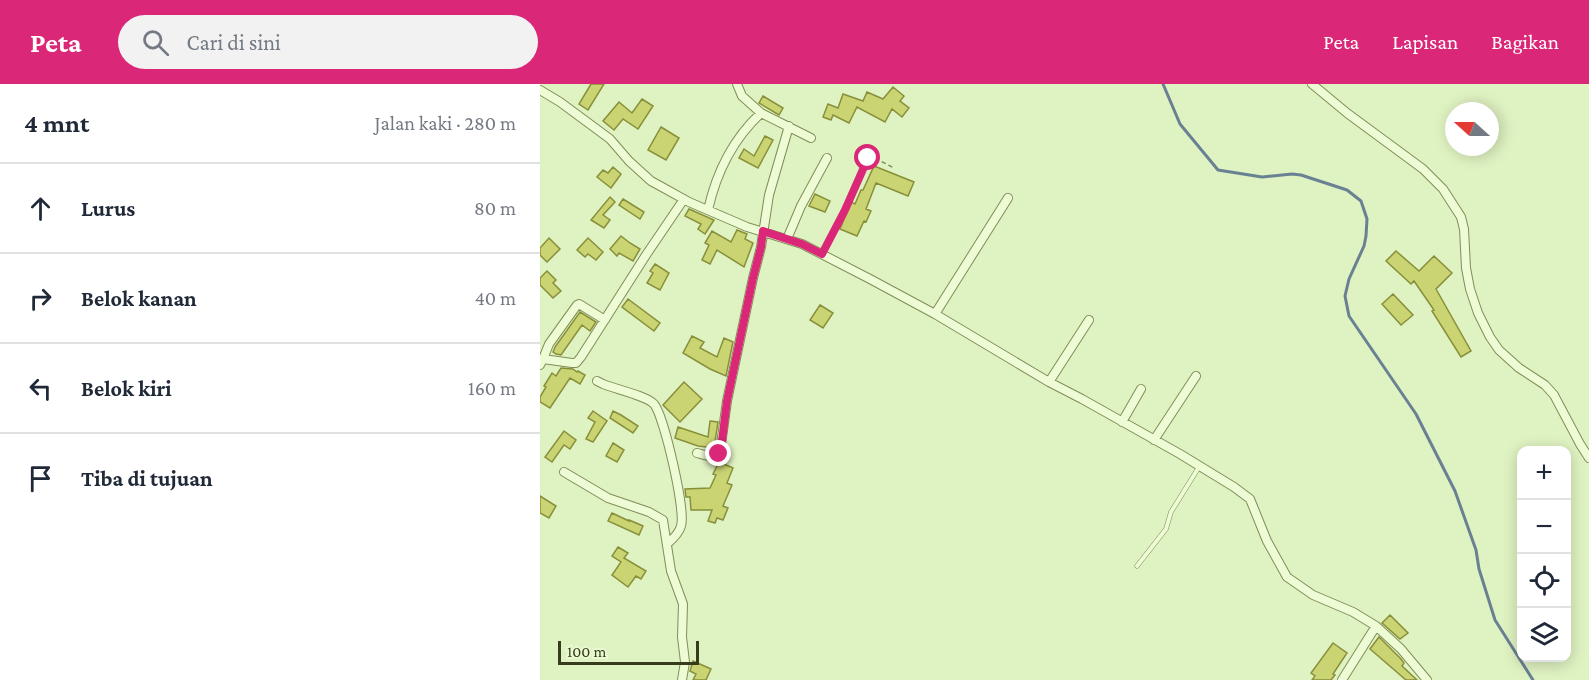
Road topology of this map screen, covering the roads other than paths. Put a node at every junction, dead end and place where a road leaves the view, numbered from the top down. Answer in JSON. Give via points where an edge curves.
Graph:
{"nodes":[{"id":1,"x":737,"y":84,"type":"edge"},
{"id":2,"x":1312,"y":84,"type":"edge"},
{"id":3,"x":540,"y":90,"type":"edge"},
{"id":4,"x":761,"y":113,"type":"junction"},
{"id":5,"x":789,"y":126,"type":"junction"},
{"id":6,"x":811,"y":138,"type":"dead end"},
{"id":7,"x":827,"y":158,"type":"dead end"},
{"id":8,"x":1008,"y":198,"type":"dead end"},
{"id":9,"x":684,"y":200,"type":"junction"},
{"id":10,"x":708,"y":210,"type":"junction"},
{"id":11,"x":763,"y":231,"type":"junction"},
{"id":12,"x":787,"y":239,"type":"junction"},
{"id":13,"x":935,"y":314,"type":"junction"},
{"id":14,"x":605,"y":320,"type":"junction"},
{"id":15,"x":1089,"y":320,"type":"dead end"},
{"id":16,"x":542,"y":362,"type":"edge"},
{"id":17,"x":1196,"y":376,"type":"dead end"},
{"id":18,"x":597,"y":381,"type":"dead end"},
{"id":19,"x":1049,"y":382,"type":"junction"},
{"id":20,"x":1141,"y":389,"type":"dead end"},
{"id":21,"x":1122,"y":422,"type":"junction"},
{"id":22,"x":1154,"y":440,"type":"junction"},
{"id":23,"x":697,"y":453,"type":"dead end"},
{"id":24,"x":1589,"y":458,"type":"edge"},
{"id":25,"x":1200,"y":466,"type":"junction"},
{"id":26,"x":564,"y":471,"type":"dead end"},
{"id":27,"x":667,"y":544,"type":"junction"},
{"id":28,"x":1137,"y":566,"type":"dead end"},
{"id":29,"x":1376,"y":626,"type":"junction"},
{"id":30,"x":682,"y":680,"type":"edge"},
{"id":31,"x":1342,"y":680,"type":"edge"},
{"id":32,"x":1427,"y":680,"type":"edge"}],
"edges":[{"from":1,"to":4,"type":"street","via":[[742,96]]},
{"from":2,"to":24,"type":"street","via":[[1423,169],[1443,189],[1461,217],[1470,289],[1490,336],[1499,350],[1554,395]]},
{"from":3,"to":9,"type":"street","via":[[610,139],[651,181]]},
{"from":4,"to":5,"type":"street"},
{"from":4,"to":10,"type":"street","via":[[738,137],[712,191]]},
{"from":5,"to":6,"type":"street"},
{"from":5,"to":11,"type":"street"},
{"from":7,"to":12,"type":"street"},
{"from":8,"to":13,"type":"street"},
{"from":9,"to":10,"type":"street"},
{"from":9,"to":14,"type":"street"},
{"from":10,"to":11,"type":"street"},
{"from":11,"to":12,"type":"street"},
{"from":11,"to":23,"type":"street","via":[[720,452],[714,456]]},
{"from":12,"to":13,"type":"street"},
{"from":13,"to":19,"type":"street"},
{"from":14,"to":16,"type":"street","via":[[576,363]]},
{"from":14,"to":16,"type":"street","via":[[577,305],[549,344]]},
{"from":15,"to":19,"type":"street"},
{"from":17,"to":22,"type":"street"},
{"from":18,"to":27,"type":"street","via":[[647,398],[657,409],[668,439],[682,522]]},
{"from":19,"to":21,"type":"street"},
{"from":20,"to":21,"type":"street"},
{"from":21,"to":22,"type":"street"},
{"from":22,"to":25,"type":"street"},
{"from":25,"to":28,"type":"lane","via":[[1171,512],[1166,529]]},
{"from":25,"to":29,"type":"street","via":[[1250,499],[1287,577],[1313,595]]},
{"from":26,"to":27,"type":"street","via":[[608,498],[663,520]]},
{"from":27,"to":30,"type":"street","via":[[683,604]]},
{"from":29,"to":31,"type":"street"},
{"from":29,"to":32,"type":"street"}]}
